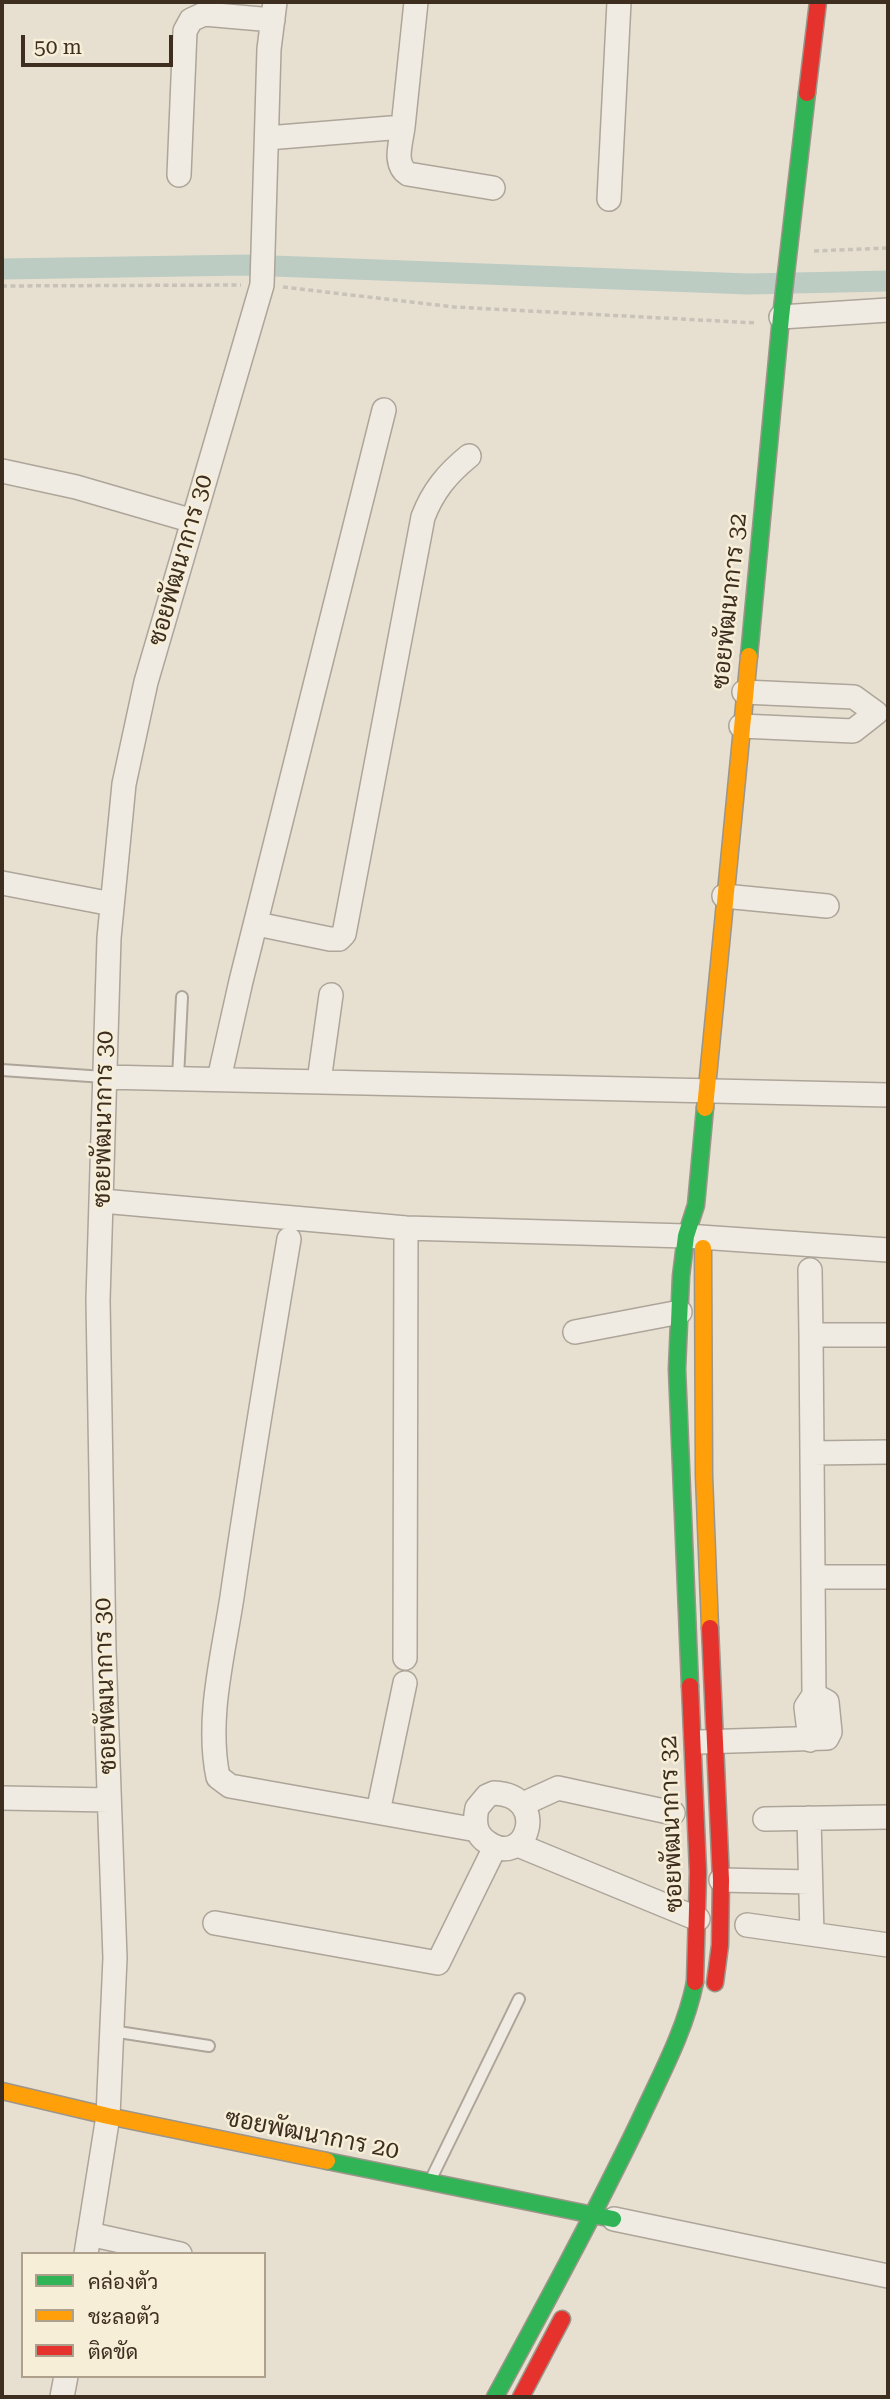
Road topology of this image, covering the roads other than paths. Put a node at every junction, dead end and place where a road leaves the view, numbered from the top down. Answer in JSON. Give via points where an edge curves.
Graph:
{"nodes":[{"id":1,"x":416,"y":2,"type":"edge"},
{"id":2,"x":619,"y":2,"type":"edge"},
{"id":3,"x":818,"y":2,"type":"edge"},
{"id":4,"x":274,"y":11,"type":"edge"},
{"id":5,"x":403,"y":127,"type":"junction"},
{"id":6,"x":267,"y":138,"type":"junction"},
{"id":7,"x":179,"y":175,"type":"dead end"},
{"id":8,"x":493,"y":188,"type":"dead end"},
{"id":9,"x":609,"y":199,"type":"dead end"},
{"id":10,"x":888,"y":310,"type":"edge"},
{"id":11,"x":781,"y":315,"type":"junction"},
{"id":12,"x":384,"y":410,"type":"dead end"},
{"id":13,"x":469,"y":456,"type":"dead end"},
{"id":14,"x":2,"y":471,"type":"edge"},
{"id":15,"x":193,"y":521,"type":"junction"},
{"id":16,"x":744,"y":692,"type":"junction"},
{"id":17,"x":882,"y":715,"type":"edge"},
{"id":18,"x":741,"y":726,"type":"junction"},
{"id":19,"x":2,"y":883,"type":"edge"},
{"id":20,"x":724,"y":896,"type":"junction"},
{"id":21,"x":112,"y":904,"type":"junction"},
{"id":22,"x":827,"y":906,"type":"dead end"},
{"id":23,"x":257,"y":924,"type":"junction"},
{"id":24,"x":331,"y":995,"type":"dead end"},
{"id":25,"x":182,"y":997,"type":"dead end"},
{"id":26,"x":2,"y":1070,"type":"edge"},
{"id":27,"x":104,"y":1077,"type":"junction"},
{"id":28,"x":178,"y":1078,"type":"junction"},
{"id":29,"x":219,"y":1079,"type":"junction"},
{"id":30,"x":319,"y":1081,"type":"junction"},
{"id":31,"x":707,"y":1090,"type":"junction"},
{"id":32,"x":888,"y":1095,"type":"edge"},
{"id":33,"x":102,"y":1201,"type":"junction"},
{"id":34,"x":406,"y":1228,"type":"junction"},
{"id":35,"x":694,"y":1237,"type":"junction"},
{"id":36,"x":289,"y":1239,"type":"dead end"},
{"id":37,"x":888,"y":1250,"type":"edge"},
{"id":38,"x":810,"y":1270,"type":"dead end"},
{"id":39,"x":680,"y":1312,"type":"junction"},
{"id":40,"x":576,"y":1332,"type":"dead end"},
{"id":41,"x":811,"y":1335,"type":"junction"},
{"id":42,"x":888,"y":1335,"type":"edge"},
{"id":43,"x":888,"y":1452,"type":"edge"},
{"id":44,"x":812,"y":1453,"type":"junction"},
{"id":45,"x":704,"y":1476,"type":"junction"},
{"id":46,"x":681,"y":1478,"type":"junction"},
{"id":47,"x":813,"y":1577,"type":"junction"},
{"id":48,"x":888,"y":1577,"type":"edge"},
{"id":49,"x":405,"y":1658,"type":"dead end"},
{"id":50,"x":405,"y":1683,"type":"dead end"},
{"id":51,"x":705,"y":1742,"type":"junction"},
{"id":52,"x":2,"y":1798,"type":"edge"},
{"id":53,"x":110,"y":1800,"type":"junction"},
{"id":54,"x":523,"y":1804,"type":"junction"},
{"id":55,"x":377,"y":1812,"type":"junction"},
{"id":56,"x":673,"y":1813,"type":"dead end"},
{"id":57,"x":888,"y":1817,"type":"edge"},
{"id":58,"x":809,"y":1818,"type":"junction"},
{"id":59,"x":765,"y":1819,"type":"dead end"},
{"id":60,"x":477,"y":1829,"type":"junction"},
{"id":61,"x":506,"y":1846,"type":"junction"},
{"id":62,"x":721,"y":1880,"type":"junction"},
{"id":63,"x":810,"y":1882,"type":"junction"},
{"id":64,"x":698,"y":1919,"type":"junction"},
{"id":65,"x":215,"y":1923,"type":"dead end"},
{"id":66,"x":747,"y":1925,"type":"dead end"},
{"id":67,"x":812,"y":1934,"type":"junction"},
{"id":68,"x":888,"y":1945,"type":"edge"},
{"id":69,"x":519,"y":1999,"type":"dead end"},
{"id":70,"x":710,"y":2004,"type":"dead end"},
{"id":71,"x":112,"y":2031,"type":"junction"},
{"id":72,"x":209,"y":2046,"type":"dead end"},
{"id":73,"x":2,"y":2091,"type":"edge"},
{"id":74,"x":108,"y":2116,"type":"junction"},
{"id":75,"x":430,"y":2182,"type":"junction"},
{"id":76,"x":609,"y":2218,"type":"junction"},
{"id":77,"x":87,"y":2244,"type":"edge"},
{"id":78,"x":161,"y":2252,"type":"edge"},
{"id":79,"x":888,"y":2276,"type":"edge"},
{"id":80,"x":570,"y":2304,"type":"dead end"},
{"id":81,"x":512,"y":2366,"type":"junction"},
{"id":82,"x":532,"y":2376,"type":"junction"},
{"id":83,"x":66,"y":2378,"type":"edge"},
{"id":84,"x":62,"y":2397,"type":"edge"},
{"id":85,"x":495,"y":2397,"type":"edge"},
{"id":86,"x":521,"y":2397,"type":"edge"}],
"edges":[{"from":1,"to":5,"type":"street"},
{"from":2,"to":9,"type":"street"},
{"from":3,"to":11,"type":"street","name":"ซอยพัฒนาการ 32"},
{"from":4,"to":6,"type":"street","name":"ซอยพัฒนาการ 30"},
{"from":4,"to":7,"type":"street","via":[[204,14],[191,20],[185,31]]},
{"from":5,"to":6,"type":"street"},
{"from":5,"to":8,"type":"street","via":[[398,163],[402,170]]},
{"from":6,"to":15,"type":"street","name":"ซอยพัฒนาการ 30","via":[[261,285]]},
{"from":10,"to":11,"type":"street"},
{"from":11,"to":16,"type":"street","name":"ซอยพัฒนาการ 32"},
{"from":12,"to":23,"type":"street"},
{"from":13,"to":23,"type":"street","via":[[448,472],[430,496],[423,517],[344,934],[330,939]]},
{"from":14,"to":15,"type":"street"},
{"from":15,"to":21,"type":"street","name":"ซอยพัฒนาการ 30","via":[[146,682],[124,784]]},
{"from":16,"to":17,"type":"street","via":[[854,697]]},
{"from":16,"to":18,"type":"street","name":"ซอยพัฒนาการ 32"},
{"from":17,"to":18,"type":"street","via":[[853,731]]},
{"from":18,"to":20,"type":"street","name":"ซอยพัฒนาการ 32"},
{"from":19,"to":21,"type":"street"},
{"from":20,"to":22,"type":"street"},
{"from":20,"to":31,"type":"street","name":"ซอยพัฒนาการ 32"},
{"from":21,"to":27,"type":"street","name":"ซอยพัฒนาการ 30"},
{"from":23,"to":29,"type":"street"},
{"from":24,"to":30,"type":"street"},
{"from":25,"to":28,"type":"lane"},
{"from":26,"to":27,"type":"lane"},
{"from":27,"to":28,"type":"street"},
{"from":27,"to":33,"type":"street","name":"ซอยพัฒนาการ 30"},
{"from":28,"to":29,"type":"street"},
{"from":29,"to":30,"type":"street"},
{"from":30,"to":31,"type":"street"},
{"from":31,"to":32,"type":"street"},
{"from":31,"to":35,"type":"street","name":"ซอยพัฒนาการ 32"},
{"from":33,"to":34,"type":"street"},
{"from":33,"to":53,"type":"street","name":"ซอยพัฒนาการ 30","via":[[98,1328]]},
{"from":34,"to":35,"type":"street"},
{"from":34,"to":49,"type":"street"},
{"from":35,"to":37,"type":"street"},
{"from":35,"to":39,"type":"street","name":"ซอยพัฒนาการ 32"},
{"from":35,"to":45,"type":"street","name":"ซอยพัฒนาการ 32"},
{"from":36,"to":55,"type":"street","via":[[216,1705],[214,1755],[218,1777],[230,1786]]},
{"from":38,"to":41,"type":"street"},
{"from":39,"to":40,"type":"street"},
{"from":39,"to":46,"type":"street","name":"ซอยพัฒนาการ 32"},
{"from":41,"to":42,"type":"street"},
{"from":41,"to":44,"type":"street"},
{"from":43,"to":44,"type":"street"},
{"from":44,"to":47,"type":"street"},
{"from":45,"to":46,"type":"street"},
{"from":45,"to":51,"type":"street","name":"ซอยพัฒนาการ 32"},
{"from":46,"to":51,"type":"street","name":"ซอยพัฒนาการ 32"},
{"from":47,"to":48,"type":"street"},
{"from":47,"to":51,"type":"street","via":[[814,1695],[806,1707],[810,1740]]},
{"from":50,"to":55,"type":"street"},
{"from":51,"to":62,"type":"street","name":"ซอยพัฒนาการ 32"},
{"from":51,"to":64,"type":"street","name":"ซอยพัฒนาการ 32"},
{"from":52,"to":53,"type":"street"},
{"from":53,"to":71,"type":"street","name":"ซอยพัฒนาการ 30","via":[[115,1958]]},
{"from":54,"to":56,"type":"street","via":[[558,1788]]},
{"from":54,"to":60,"type":"street","via":[[503,1793],[487,1796],[477,1808]]},
{"from":54,"to":61,"type":"street","via":[[528,1813],[522,1840]]},
{"from":55,"to":60,"type":"street"},
{"from":57,"to":58,"type":"street"},
{"from":58,"to":59,"type":"street"},
{"from":58,"to":63,"type":"street"},
{"from":60,"to":61,"type":"street","via":[[480,1837]]},
{"from":61,"to":64,"type":"street"},
{"from":61,"to":65,"type":"street","via":[[438,1963]]},
{"from":62,"to":63,"type":"street"},
{"from":62,"to":70,"type":"street","name":"ซอยพัฒนาการ 32","via":[[720,1945]]},
{"from":63,"to":67,"type":"street"},
{"from":64,"to":76,"type":"street","name":"ซอยพัฒนาการ 32","via":[[691,2002]]},
{"from":66,"to":67,"type":"street"},
{"from":67,"to":68,"type":"street"},
{"from":69,"to":75,"type":"lane"},
{"from":71,"to":72,"type":"lane"},
{"from":71,"to":74,"type":"street","name":"ซอยพัฒนาการ 30"},
{"from":73,"to":74,"type":"street","name":"ซอยพัฒนาการ 20"},
{"from":74,"to":75,"type":"street","name":"ซอยพัฒนาการ 20"},
{"from":74,"to":77,"type":"street","name":"ซอยพัฒนาการ 30"},
{"from":75,"to":76,"type":"street","name":"ซอยพัฒนาการ 20"},
{"from":76,"to":79,"type":"street"},
{"from":76,"to":81,"type":"street","name":"ซอยพัฒนาการ 32"},
{"from":77,"to":78,"type":"street"},
{"from":80,"to":82,"type":"street"},
{"from":81,"to":82,"type":"street"},
{"from":81,"to":85,"type":"street","name":"ซอยพัฒนาการ 32"},
{"from":82,"to":86,"type":"street"},
{"from":83,"to":84,"type":"street"}]}
